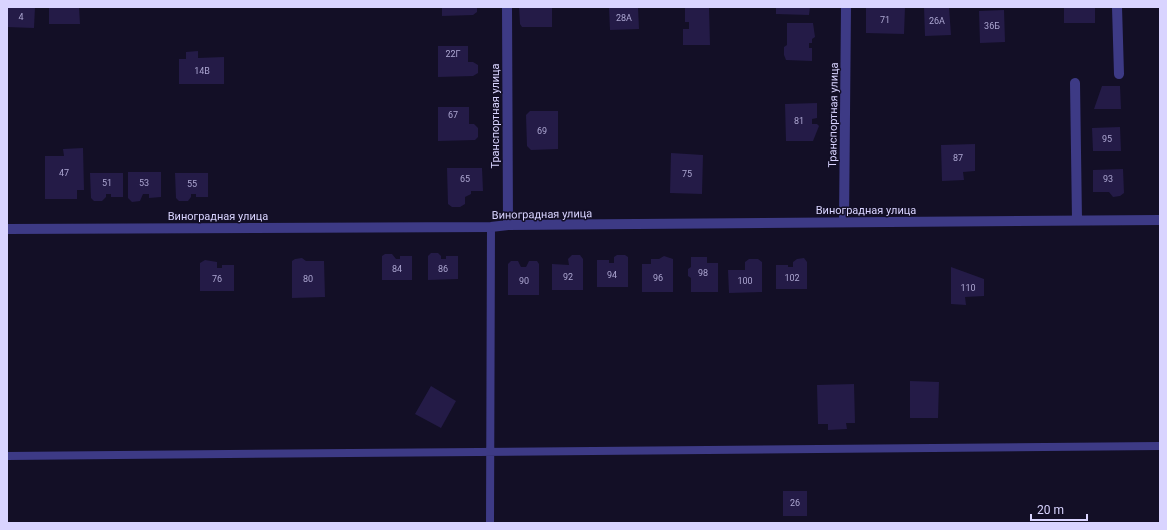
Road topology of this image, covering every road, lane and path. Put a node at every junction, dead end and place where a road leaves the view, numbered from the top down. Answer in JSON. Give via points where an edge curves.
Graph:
{"nodes":[{"id":1,"x":507,"y":7,"type":"edge"},
{"id":2,"x":846,"y":7,"type":"edge"},
{"id":3,"x":1117,"y":7,"type":"edge"},
{"id":4,"x":1119,"y":74,"type":"dead end"},
{"id":5,"x":1075,"y":83,"type":"dead end"},
{"id":6,"x":1077,"y":220,"type":"junction"},
{"id":7,"x":1160,"y":220,"type":"edge"},
{"id":8,"x":844,"y":222,"type":"junction"},
{"id":9,"x":508,"y":226,"type":"junction"},
{"id":10,"x":491,"y":228,"type":"junction"},
{"id":11,"x":7,"y":229,"type":"edge"},
{"id":12,"x":1160,"y":446,"type":"edge"},
{"id":13,"x":490,"y":452,"type":"junction"},
{"id":14,"x":7,"y":456,"type":"edge"},
{"id":15,"x":490,"y":523,"type":"edge"}],
"edges":[{"from":1,"to":9,"type":"street","name":"Транспортная улица"},
{"from":2,"to":8,"type":"street","name":"Транспортная улица"},
{"from":3,"to":4,"type":"street"},
{"from":5,"to":6,"type":"street"},
{"from":6,"to":7,"type":"street","name":"Виноградная улица"},
{"from":6,"to":8,"type":"street","name":"Виноградная улица"},
{"from":8,"to":9,"type":"street","name":"Виноградная улица"},
{"from":9,"to":10,"type":"street","name":"Виноградная улица"},
{"from":10,"to":11,"type":"street","name":"Виноградная улица"},
{"from":10,"to":13,"type":"lane"},
{"from":12,"to":13,"type":"lane"},
{"from":13,"to":14,"type":"lane"},
{"from":13,"to":15,"type":"lane"}]}
